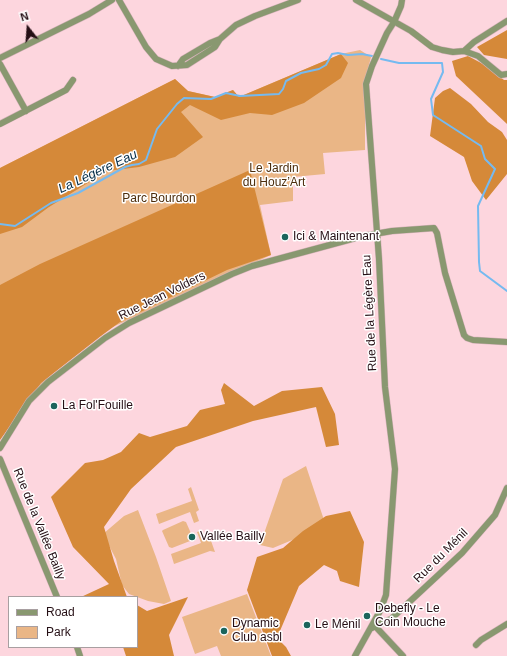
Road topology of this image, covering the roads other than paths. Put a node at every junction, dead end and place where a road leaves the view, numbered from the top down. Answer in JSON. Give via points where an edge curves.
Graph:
{"nodes":[{"id":1,"x":112,"y":0,"type":"edge"},
{"id":2,"x":119,"y":0,"type":"edge"},
{"id":3,"x":298,"y":0,"type":"edge"},
{"id":4,"x":356,"y":0,"type":"edge"},
{"id":5,"x":402,"y":0,"type":"edge"},
{"id":6,"x":507,"y":21,"type":"edge"},
{"id":7,"x":394,"y":22,"type":"junction"},
{"id":8,"x":464,"y":51,"type":"junction"},
{"id":9,"x":0,"y":58,"type":"edge"},
{"id":10,"x":0,"y":64,"type":"edge"},
{"id":11,"x":507,"y":74,"type":"edge"},
{"id":12,"x":73,"y":80,"type":"dead end"},
{"id":13,"x":26,"y":111,"type":"junction"},
{"id":14,"x":0,"y":124,"type":"edge"},
{"id":15,"x":376,"y":234,"type":"junction"},
{"id":16,"x":507,"y":342,"type":"edge"},
{"id":17,"x":0,"y":448,"type":"edge"},
{"id":18,"x":0,"y":459,"type":"edge"},
{"id":19,"x":507,"y":488,"type":"edge"},
{"id":20,"x":57,"y":596,"type":"edge"},
{"id":21,"x":507,"y":624,"type":"edge"},
{"id":22,"x":373,"y":627,"type":"junction"},
{"id":23,"x":476,"y":645,"type":"dead end"},
{"id":24,"x":355,"y":656,"type":"edge"},
{"id":25,"x":404,"y":656,"type":"edge"}],
"edges":[{"from":1,"to":9,"type":"street"},
{"from":2,"to":3,"type":"street","via":[[146,47],[156,59],[178,66],[187,65],[214,47],[236,25]]},
{"from":4,"to":7,"type":"street"},
{"from":5,"to":7,"type":"street","name":"Rue de la Légère Eau"},
{"from":6,"to":8,"type":"street"},
{"from":7,"to":8,"type":"street","via":[[432,46],[453,52]]},
{"from":7,"to":15,"type":"street","name":"Rue de la Légère Eau","via":[[366,84]]},
{"from":8,"to":11,"type":"street","via":[[478,56],[501,75]]},
{"from":10,"to":13,"type":"street"},
{"from":12,"to":13,"type":"street","via":[[66,90]]},
{"from":13,"to":14,"type":"street"},
{"from":15,"to":16,"type":"street","name":"Rue Jean Volders","via":[[436,229],[441,259],[464,334],[473,340]]},
{"from":15,"to":17,"type":"street","name":"Rue Jean Volders","via":[[252,266],[129,323],[105,338],[48,382],[29,401]]},
{"from":15,"to":22,"type":"street","name":"Rue de la Légère Eau","via":[[385,387],[395,469],[386,595]]},
{"from":18,"to":20,"type":"street","name":"Rue de la Vallée Bailly"},
{"from":19,"to":22,"type":"street","name":"Rue du Ménil","via":[[495,515],[462,553],[391,619]]},
{"from":21,"to":23,"type":"street"},
{"from":22,"to":24,"type":"street"},
{"from":22,"to":25,"type":"street"}]}
